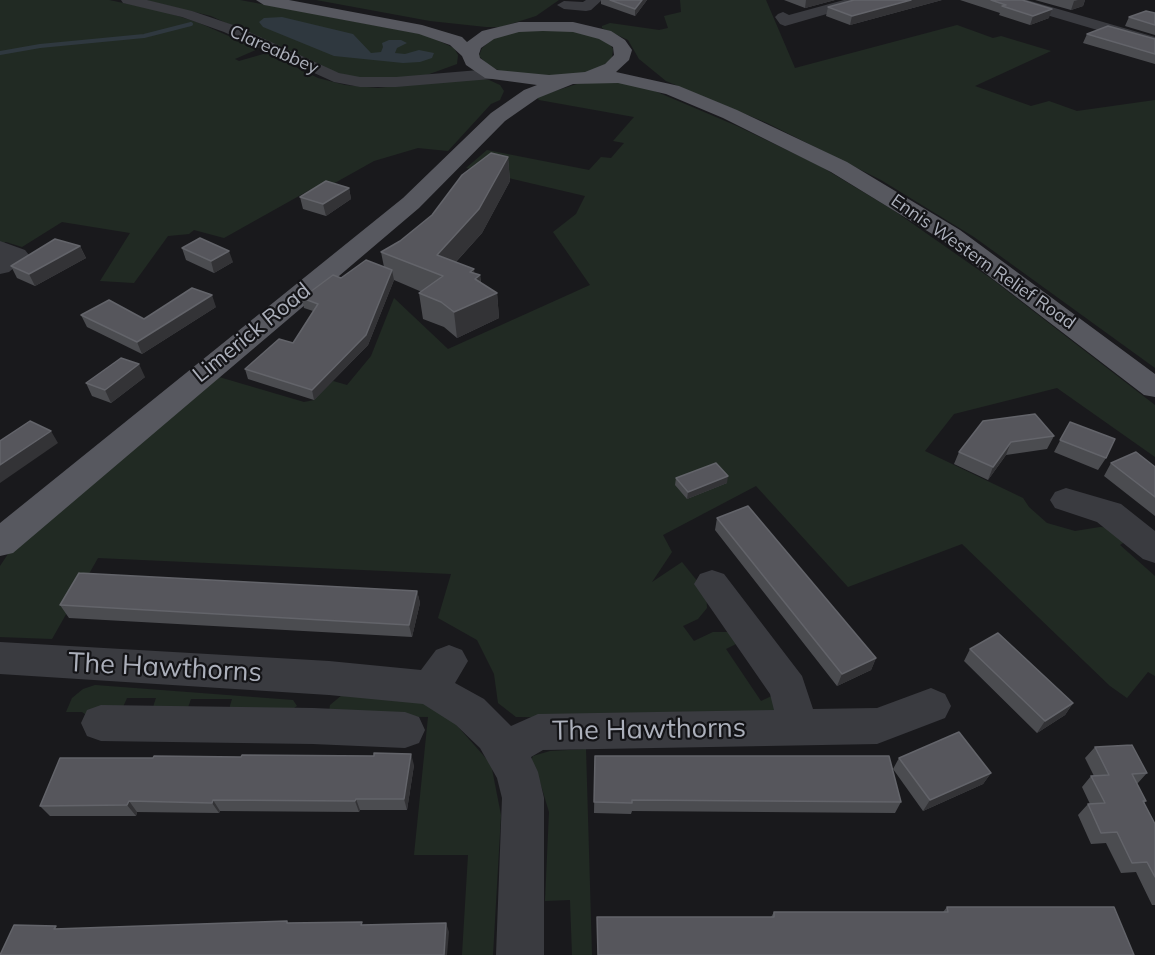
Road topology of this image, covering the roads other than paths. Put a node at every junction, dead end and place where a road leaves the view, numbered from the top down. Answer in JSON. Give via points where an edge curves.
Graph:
{"nodes":[{"id":1,"x":128,"y":0,"type":"edge"},
{"id":2,"x":264,"y":0,"type":"edge"},
{"id":3,"x":297,"y":0,"type":"edge"},
{"id":4,"x":595,"y":0,"type":"edge"},
{"id":5,"x":860,"y":0,"type":"edge"},
{"id":6,"x":1011,"y":0,"type":"edge"},
{"id":7,"x":566,"y":2,"type":"edge"},
{"id":8,"x":783,"y":17,"type":"dead end"},
{"id":9,"x":573,"y":27,"type":"junction"},
{"id":10,"x":513,"y":28,"type":"junction"},
{"id":11,"x":1155,"y":42,"type":"edge"},
{"id":12,"x":623,"y":50,"type":"junction"},
{"id":13,"x":471,"y":57,"type":"junction"},
{"id":14,"x":496,"y":75,"type":"junction"},
{"id":15,"x":588,"y":77,"type":"junction"},
{"id":16,"x":422,"y":80,"type":"junction"},
{"id":17,"x":567,"y":80,"type":"junction"},
{"id":18,"x":672,"y":90,"type":"junction"},
{"id":19,"x":498,"y":117,"type":"junction"},
{"id":20,"x":0,"y":248,"type":"edge"},
{"id":21,"x":0,"y":267,"type":"edge"},
{"id":22,"x":1155,"y":388,"type":"edge"},
{"id":23,"x":1066,"y":500,"type":"dead end"},
{"id":24,"x":0,"y":543,"type":"edge"},
{"id":25,"x":1155,"y":550,"type":"edge"},
{"id":26,"x":720,"y":604,"type":"dead end"},
{"id":27,"x":0,"y":658,"type":"edge"},
{"id":28,"x":329,"y":678,"type":"junction"},
{"id":29,"x":931,"y":706,"type":"dead end"},
{"id":30,"x":101,"y":723,"type":"dead end"},
{"id":31,"x":313,"y":726,"type":"junction"},
{"id":32,"x":798,"y":727,"type":"junction"},
{"id":33,"x":405,"y":730,"type":"dead end"},
{"id":34,"x":505,"y":750,"type":"junction"},
{"id":35,"x":520,"y":955,"type":"edge"}],
"edges":[{"from":1,"to":16,"type":"street","name":"Clareabbey","via":[[208,21],[334,77],[377,83]]},
{"from":2,"to":13,"type":"main road","via":[[422,30],[456,41]]},
{"from":3,"to":10,"type":"main road","via":[[457,28]]},
{"from":4,"to":7,"type":"street","via":[[586,7]]},
{"from":5,"to":8,"type":"street","via":[[785,21]]},
{"from":6,"to":11,"type":"street"},
{"from":7,"to":9,"type":"main road","via":[[560,22]]},
{"from":7,"to":10,"type":"main road"},
{"from":9,"to":10,"type":"main road","name":"Ennis Western Relief Road"},
{"from":9,"to":12,"type":"main road","name":"Ennis Western Relief Road","via":[[605,34]]},
{"from":10,"to":13,"type":"main road","via":[[480,40]]},
{"from":12,"to":15,"type":"main road","via":[[619,62]]},
{"from":12,"to":18,"type":"main road","name":"Ennis Western Relief Road","via":[[631,63]]},
{"from":13,"to":14,"type":"main road"},
{"from":13,"to":16,"type":"street","name":"Clareabbey","via":[[447,73]]},
{"from":14,"to":16,"type":"street","name":"Clareabbey"},
{"from":14,"to":17,"type":"main road","via":[[524,80]]},
{"from":14,"to":19,"type":"main road","via":[[510,82],[512,93]]},
{"from":15,"to":17,"type":"main road"},
{"from":15,"to":18,"type":"main road","name":"Ennis Western Relief Road","via":[[618,78]]},
{"from":17,"to":19,"type":"main road","via":[[531,94]]},
{"from":18,"to":22,"type":"main road","name":"Ennis Western Relief Road","via":[[787,140],[891,196],[951,235]]},
{"from":19,"to":24,"type":"main road","name":"Limerick Road","via":[[411,202]]},
{"from":20,"to":21,"type":"street","via":[[17,255]]},
{"from":23,"to":25,"type":"street","via":[[1109,513]]},
{"from":26,"to":32,"type":"street","via":[[788,688]]},
{"from":27,"to":28,"type":"street","name":"The Hawthorns"},
{"from":28,"to":31,"type":"street"},
{"from":28,"to":34,"type":"street","name":"The Hawthorns","via":[[440,675]]},
{"from":29,"to":32,"type":"street","name":"The Hawthorns","via":[[877,726]]},
{"from":30,"to":31,"type":"street"},
{"from":31,"to":33,"type":"street"},
{"from":32,"to":34,"type":"street","name":"The Hawthorns","via":[[538,732]]},
{"from":34,"to":35,"type":"street","name":"The Hawthorns","via":[[517,772],[523,798]]}]}
